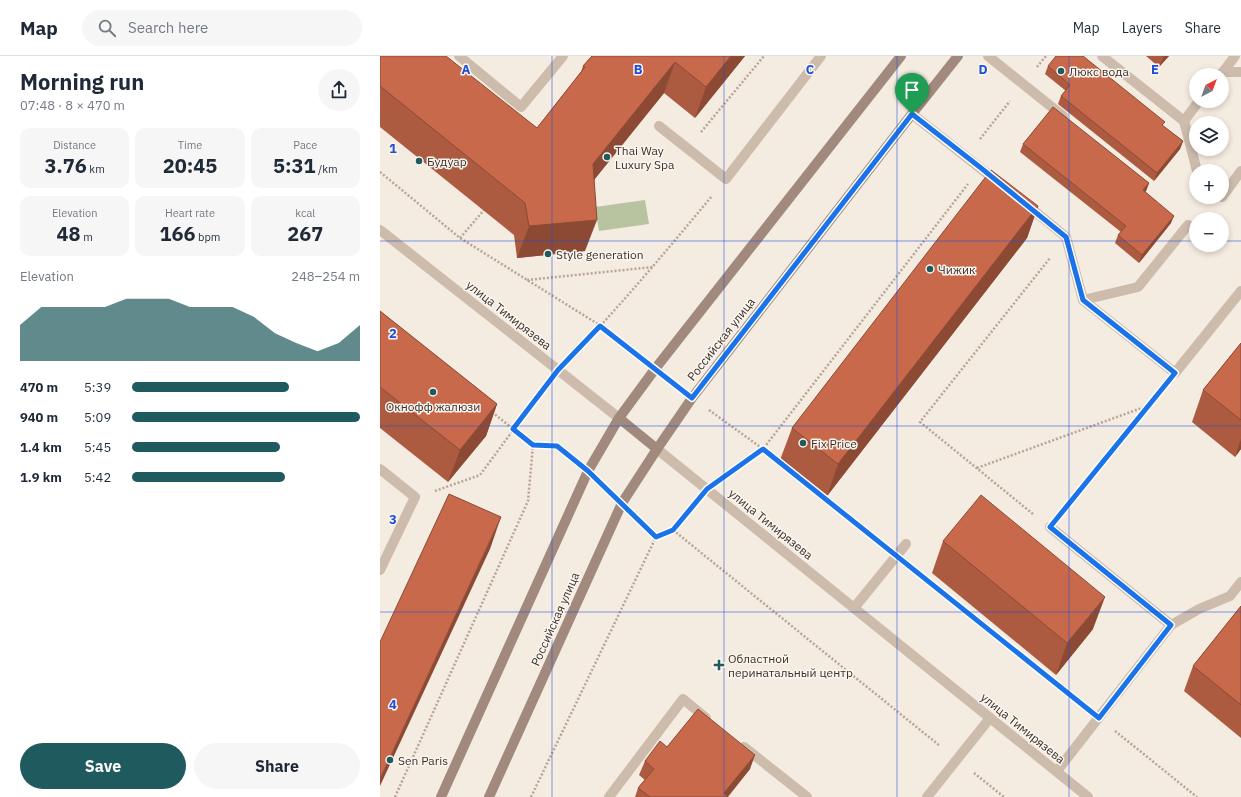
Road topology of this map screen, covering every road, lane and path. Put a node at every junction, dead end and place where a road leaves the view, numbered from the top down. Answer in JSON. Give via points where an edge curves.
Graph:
{"nodes":[{"id":1,"x":459,"y":56,"type":"edge"},
{"id":2,"x":563,"y":56,"type":"edge"},
{"id":3,"x":764,"y":56,"type":"edge"},
{"id":4,"x":821,"y":56,"type":"edge"},
{"id":5,"x":901,"y":56,"type":"edge"},
{"id":6,"x":958,"y":56,"type":"edge"},
{"id":7,"x":988,"y":56,"type":"edge"},
{"id":8,"x":1046,"y":56,"type":"edge"},
{"id":9,"x":1102,"y":56,"type":"edge"},
{"id":10,"x":1235,"y":56,"type":"edge"},
{"id":11,"x":1226,"y":68,"type":"edge"},
{"id":12,"x":1241,"y":72,"type":"edge"},
{"id":13,"x":1229,"y":73,"type":"edge"},
{"id":14,"x":1023,"y":84,"type":"junction"},
{"id":15,"x":1194,"y":108,"type":"edge"},
{"id":16,"x":912,"y":114,"type":"junction"},
{"id":17,"x":1184,"y":121,"type":"junction"},
{"id":18,"x":1072,"y":124,"type":"edge"},
{"id":19,"x":659,"y":126,"type":"dead end"},
{"id":20,"x":687,"y":148,"type":"junction"},
{"id":21,"x":1195,"y":164,"type":"edge"},
{"id":22,"x":981,"y":168,"type":"junction"},
{"id":23,"x":1241,"y":171,"type":"edge"},
{"id":24,"x":380,"y":172,"type":"edge"},
{"id":25,"x":726,"y":179,"type":"junction"},
{"id":26,"x":1229,"y":187,"type":"edge"},
{"id":27,"x":1005,"y":188,"type":"edge"},
{"id":28,"x":707,"y":192,"type":"dead end"},
{"id":29,"x":712,"y":196,"type":"junction"},
{"id":30,"x":1017,"y":197,"type":"edge"},
{"id":31,"x":484,"y":210,"type":"dead end"},
{"id":32,"x":1188,"y":225,"type":"dead end"},
{"id":33,"x":380,"y":230,"type":"edge"},
{"id":34,"x":1066,"y":237,"type":"junction"},
{"id":35,"x":460,"y":238,"type":"junction"},
{"id":36,"x":653,"y":267,"type":"junction"},
{"id":37,"x":526,"y":280,"type":"junction"},
{"id":38,"x":1241,"y":291,"type":"edge"},
{"id":39,"x":1083,"y":300,"type":"junction"},
{"id":40,"x":600,"y":326,"type":"junction"},
{"id":41,"x":655,"y":369,"type":"junction"},
{"id":42,"x":558,"y":370,"type":"junction"},
{"id":43,"x":1175,"y":373,"type":"junction"},
{"id":44,"x":692,"y":398,"type":"junction"},
{"id":45,"x":1149,"y":405,"type":"junction"},
{"id":46,"x":489,"y":410,"type":"edge"},
{"id":47,"x":619,"y":418,"type":"junction"},
{"id":48,"x":513,"y":429,"type":"junction"},
{"id":49,"x":533,"y":445,"type":"junction"},
{"id":50,"x":657,"y":449,"type":"junction"},
{"id":51,"x":763,"y":449,"type":"junction"},
{"id":52,"x":977,"y":468,"type":"junction"},
{"id":53,"x":380,"y":469,"type":"edge"},
{"id":54,"x":588,"y":471,"type":"junction"},
{"id":55,"x":707,"y":489,"type":"junction"},
{"id":56,"x":415,"y":497,"type":"junction"},
{"id":57,"x":622,"y":503,"type":"junction"},
{"id":58,"x":1050,"y":527,"type":"junction"},
{"id":59,"x":673,"y":530,"type":"junction"},
{"id":60,"x":656,"y":537,"type":"junction"},
{"id":61,"x":906,"y":544,"type":"dead end"},
{"id":62,"x":896,"y":555,"type":"junction"},
{"id":63,"x":380,"y":570,"type":"edge"},
{"id":64,"x":1241,"y":582,"type":"edge"},
{"id":65,"x":854,"y":608,"type":"junction"},
{"id":66,"x":1171,"y":625,"type":"junction"},
{"id":67,"x":990,"y":718,"type":"junction"},
{"id":68,"x":1099,"y":718,"type":"junction"},
{"id":69,"x":714,"y":724,"type":"edge"},
{"id":70,"x":739,"y":743,"type":"edge"},
{"id":71,"x":957,"y":759,"type":"junction"},
{"id":72,"x":1057,"y":771,"type":"junction"},
{"id":73,"x":395,"y":797,"type":"edge"},
{"id":74,"x":441,"y":797,"type":"edge"},
{"id":75,"x":489,"y":797,"type":"edge"},
{"id":76,"x":531,"y":797,"type":"edge"},
{"id":77,"x":609,"y":797,"type":"edge"},
{"id":78,"x":807,"y":797,"type":"edge"},
{"id":79,"x":927,"y":797,"type":"edge"},
{"id":80,"x":1004,"y":797,"type":"edge"},
{"id":81,"x":1088,"y":797,"type":"edge"},
{"id":82,"x":1197,"y":797,"type":"edge"}],
"edges":[{"from":1,"to":2,"type":"street","via":[[521,107]]},
{"from":3,"to":20,"type":"path"},
{"from":4,"to":25,"type":"street"},
{"from":5,"to":41,"type":"main road"},
{"from":6,"to":16,"type":"main road","name":"Российская улица"},
{"from":7,"to":14,"type":"street"},
{"from":8,"to":14,"type":"path"},
{"from":9,"to":17,"type":"street"},
{"from":10,"to":11,"type":"street"},
{"from":12,"to":13,"type":"street"},
{"from":14,"to":18,"type":"street"},
{"from":14,"to":22,"type":"path","via":[[977,143]]},
{"from":15,"to":17,"type":"street"},
{"from":16,"to":22,"type":"street"},
{"from":16,"to":44,"type":"main road","name":"Российская улица"},
{"from":17,"to":21,"type":"street"},
{"from":19,"to":20,"type":"street"},
{"from":20,"to":25,"type":"street"},
{"from":22,"to":27,"type":"street"},
{"from":22,"to":51,"type":"path"},
{"from":23,"to":26,"type":"street"},
{"from":24,"to":35,"type":"path"},
{"from":25,"to":29,"type":"path"},
{"from":28,"to":29,"type":"path"},
{"from":29,"to":36,"type":"path"},
{"from":30,"to":34,"type":"street"},
{"from":31,"to":35,"type":"path"},
{"from":32,"to":39,"type":"street","via":[[1138,287]]},
{"from":33,"to":42,"type":"street","name":"улица Тимирязева"},
{"from":34,"to":39,"type":"street"},
{"from":34,"to":52,"type":"path","via":[[920,422]]},
{"from":35,"to":37,"type":"path"},
{"from":36,"to":37,"type":"path"},
{"from":36,"to":40,"type":"path"},
{"from":37,"to":40,"type":"path"},
{"from":38,"to":43,"type":"street"},
{"from":39,"to":43,"type":"street"},
{"from":40,"to":41,"type":"path"},
{"from":40,"to":42,"type":"path"},
{"from":41,"to":47,"type":"main road"},
{"from":42,"to":47,"type":"street","name":"улица Тимирязева"},
{"from":42,"to":48,"type":"path"},
{"from":43,"to":45,"type":"path"},
{"from":44,"to":50,"type":"main road","name":"Российская улица"},
{"from":44,"to":51,"type":"path"},
{"from":45,"to":52,"type":"path"},
{"from":45,"to":58,"type":"path"},
{"from":46,"to":48,"type":"path"},
{"from":47,"to":50,"type":"main road","name":"улица Тимирязева"},
{"from":47,"to":54,"type":"main road"},
{"from":48,"to":49,"type":"path"},
{"from":48,"to":56,"type":"path","via":[[480,475]]},
{"from":49,"to":54,"type":"path","via":[[557,446]]},
{"from":49,"to":73,"type":"path","via":[[528,501]]},
{"from":50,"to":55,"type":"street","name":"улица Тимирязева"},
{"from":50,"to":57,"type":"main road","name":"Российская улица"},
{"from":51,"to":55,"type":"path"},
{"from":51,"to":62,"type":"path"},
{"from":52,"to":58,"type":"path"},
{"from":53,"to":56,"type":"street"},
{"from":54,"to":74,"type":"main road"},
{"from":55,"to":59,"type":"path"},
{"from":55,"to":65,"type":"street","name":"улица Тимирязева"},
{"from":56,"to":63,"type":"street"},
{"from":57,"to":60,"type":"path"},
{"from":57,"to":75,"type":"main road","name":"Российская улица"},
{"from":58,"to":66,"type":"street"},
{"from":59,"to":60,"type":"path"},
{"from":59,"to":71,"type":"path"},
{"from":60,"to":76,"type":"path"},
{"from":61,"to":62,"type":"street"},
{"from":62,"to":65,"type":"street"},
{"from":62,"to":68,"type":"path"},
{"from":64,"to":66,"type":"street","via":[[1230,596]]},
{"from":65,"to":67,"type":"street","name":"улица Тимирязева"},
{"from":66,"to":68,"type":"street"},
{"from":67,"to":71,"type":"street"},
{"from":67,"to":72,"type":"street","name":"улица Тимирязева"},
{"from":68,"to":72,"type":"street"},
{"from":68,"to":82,"type":"path"},
{"from":69,"to":77,"type":"street","via":[[683,700]]},
{"from":70,"to":78,"type":"street"},
{"from":71,"to":79,"type":"street"},
{"from":71,"to":80,"type":"path"},
{"from":72,"to":81,"type":"street","name":"улица Тимирязева"}]}
